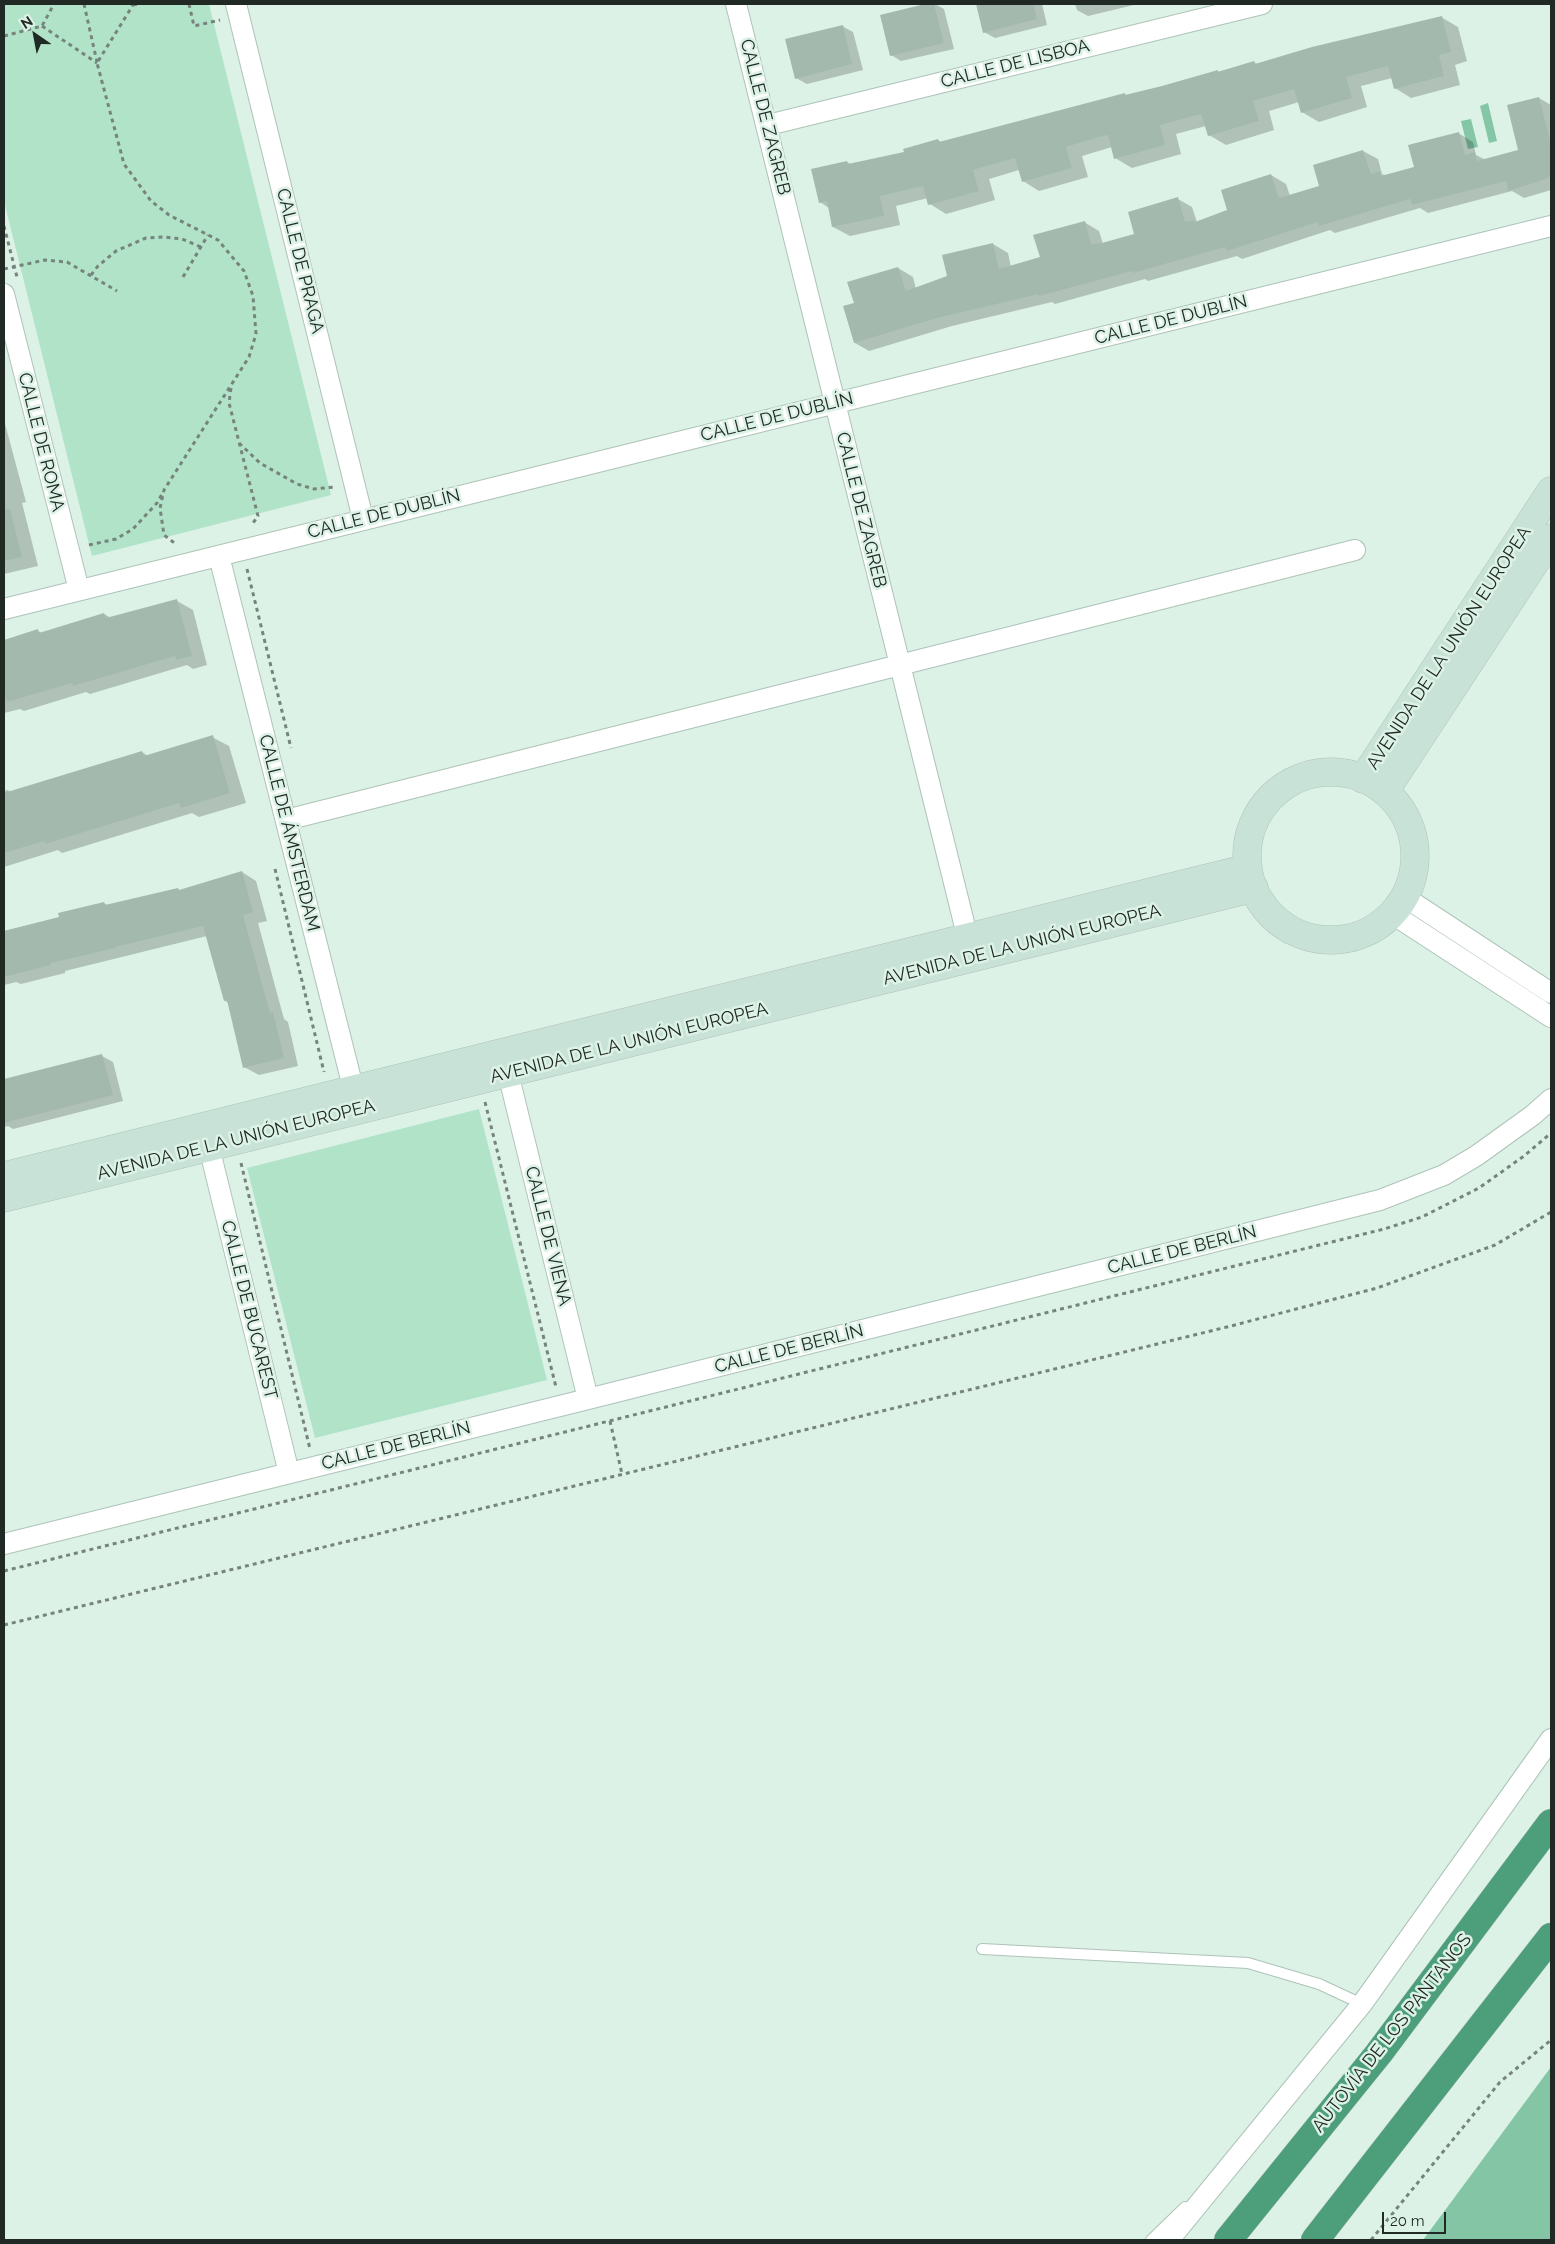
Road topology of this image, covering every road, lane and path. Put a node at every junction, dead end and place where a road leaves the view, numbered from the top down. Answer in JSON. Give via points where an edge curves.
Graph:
{"nodes":[{"id":1,"x":54,"y":4,"type":"edge"},
{"id":2,"x":84,"y":4,"type":"edge"},
{"id":3,"x":132,"y":4,"type":"edge"},
{"id":4,"x":139,"y":4,"type":"edge"},
{"id":5,"x":189,"y":4,"type":"edge"},
{"id":6,"x":736,"y":4,"type":"edge"},
{"id":7,"x":1262,"y":4,"type":"edge"},
{"id":8,"x":218,"y":12,"type":"dead end"},
{"id":9,"x":232,"y":13,"type":"edge"},
{"id":10,"x":42,"y":26,"type":"junction"},
{"id":11,"x":222,"y":30,"type":"dead end"},
{"id":12,"x":4,"y":36,"type":"edge"},
{"id":13,"x":97,"y":63,"type":"junction"},
{"id":14,"x":768,"y":125,"type":"junction"},
{"id":15,"x":1551,"y":226,"type":"edge"},
{"id":16,"x":208,"y":235,"type":"junction"},
{"id":17,"x":201,"y":247,"type":"junction"},
{"id":18,"x":4,"y":269,"type":"edge"},
{"id":19,"x":91,"y":275,"type":"junction"},
{"id":20,"x":183,"y":277,"type":"dead end"},
{"id":21,"x":117,"y":291,"type":"dead end"},
{"id":22,"x":4,"y":294,"type":"edge"},
{"id":23,"x":232,"y":385,"type":"junction"},
{"id":24,"x":834,"y":403,"type":"junction"},
{"id":25,"x":239,"y":442,"type":"junction"},
{"id":26,"x":333,"y":477,"type":"dead end"},
{"id":27,"x":336,"y":487,"type":"junction"},
{"id":28,"x":164,"y":490,"type":"junction"},
{"id":29,"x":1551,"y":491,"type":"edge"},
{"id":30,"x":347,"y":492,"type":"junction"},
{"id":31,"x":363,"y":518,"type":"junction"},
{"id":32,"x":258,"y":526,"type":"dead end"},
{"id":33,"x":1551,"y":538,"type":"edge"},
{"id":34,"x":185,"y":543,"type":"dead end"},
{"id":35,"x":178,"y":545,"type":"junction"},
{"id":36,"x":168,"y":547,"type":"dead end"},
{"id":37,"x":1355,"y":550,"type":"dead end"},
{"id":38,"x":220,"y":556,"type":"junction"},
{"id":39,"x":71,"y":560,"type":"junction"},
{"id":40,"x":182,"y":565,"type":"junction"},
{"id":41,"x":78,"y":590,"type":"junction"},
{"id":42,"x":4,"y":609,"type":"edge"},
{"id":43,"x":899,"y":664,"type":"junction"},
{"id":44,"x":1374,"y":785,"type":"junction"},
{"id":45,"x":286,"y":820,"type":"junction"},
{"id":46,"x":1250,"y":878,"type":"junction"},
{"id":47,"x":1397,"y":904,"type":"junction"},
{"id":48,"x":970,"y":947,"type":"junction"},
{"id":49,"x":1551,"y":992,"type":"edge"},
{"id":50,"x":1551,"y":1016,"type":"edge"},
{"id":51,"x":508,"y":1073,"type":"junction"},
{"id":52,"x":481,"y":1096,"type":"dead end"},
{"id":53,"x":1551,"y":1099,"type":"edge"},
{"id":54,"x":356,"y":1100,"type":"junction"},
{"id":55,"x":1551,"y":1133,"type":"edge"},
{"id":56,"x":208,"y":1147,"type":"junction"},
{"id":57,"x":240,"y":1159,"type":"dead end"},
{"id":58,"x":4,"y":1176,"type":"edge"},
{"id":59,"x":4,"y":1198,"type":"edge"},
{"id":60,"x":1551,"y":1212,"type":"edge"},
{"id":61,"x":588,"y":1399,"type":"junction"},
{"id":62,"x":561,"y":1406,"type":"junction"},
{"id":63,"x":610,"y":1421,"type":"junction"},
{"id":64,"x":567,"y":1431,"type":"junction"},
{"id":65,"x":314,"y":1466,"type":"junction"},
{"id":66,"x":290,"y":1472,"type":"junction"},
{"id":67,"x":622,"y":1474,"type":"junction"},
{"id":68,"x":321,"y":1492,"type":"junction"},
{"id":69,"x":4,"y":1544,"type":"edge"},
{"id":70,"x":4,"y":1571,"type":"edge"},
{"id":71,"x":4,"y":1625,"type":"edge"},
{"id":72,"x":1551,"y":1739,"type":"edge"},
{"id":73,"x":1551,"y":1823,"type":"edge"},
{"id":74,"x":1551,"y":1937,"type":"edge"},
{"id":75,"x":982,"y":1950,"type":"dead end"},
{"id":76,"x":1362,"y":2004,"type":"junction"},
{"id":77,"x":1551,"y":2040,"type":"edge"},
{"id":78,"x":1256,"y":2135,"type":"junction"},
{"id":79,"x":1152,"y":2240,"type":"edge"},
{"id":80,"x":1169,"y":2240,"type":"edge"},
{"id":81,"x":1228,"y":2240,"type":"edge"},
{"id":82,"x":1315,"y":2240,"type":"edge"},
{"id":83,"x":1371,"y":2240,"type":"edge"}],
"edges":[{"from":1,"to":10,"type":"path"},
{"from":2,"to":13,"type":"path"},
{"from":3,"to":4,"type":"path"},
{"from":3,"to":13,"type":"path"},
{"from":5,"to":9,"type":"path","via":[[194,26]]},
{"from":6,"to":14,"type":"street","name":"CALLE DE ZAGREB"},
{"from":7,"to":14,"type":"street","name":"CALLE DE LISBOA"},
{"from":8,"to":9,"type":"path"},
{"from":9,"to":11,"type":"path"},
{"from":9,"to":30,"type":"street","name":"CALLE DE PRAGA"},
{"from":10,"to":12,"type":"path"},
{"from":10,"to":13,"type":"path"},
{"from":13,"to":16,"type":"path","via":[[124,164],[151,202]]},
{"from":14,"to":24,"type":"street","name":"CALLE DE ZAGREB"},
{"from":15,"to":24,"type":"street","name":"CALLE DE DUBLÍN"},
{"from":16,"to":17,"type":"path"},
{"from":16,"to":23,"type":"path","via":[[218,240],[244,271],[253,296],[256,334],[249,357]]},
{"from":17,"to":19,"type":"path","via":[[182,239],[146,238],[116,251]]},
{"from":17,"to":20,"type":"path"},
{"from":18,"to":19,"type":"path","via":[[62,261]]},
{"from":19,"to":21,"type":"path"},
{"from":22,"to":39,"type":"street","name":"CALLE DE ROMA"},
{"from":23,"to":25,"type":"path","via":[[229,404]]},
{"from":23,"to":28,"type":"path"},
{"from":24,"to":31,"type":"street","name":"CALLE DE DUBLÍN"},
{"from":24,"to":43,"type":"street","name":"CALLE DE ZAGREB"},
{"from":25,"to":27,"type":"path","via":[[260,464],[297,484],[314,489]]},
{"from":25,"to":32,"type":"path","via":[[258,516],[249,528]]},
{"from":26,"to":27,"type":"path"},
{"from":27,"to":30,"type":"path"},
{"from":27,"to":30,"type":"path","via":[[340,486],[342,494]]},
{"from":28,"to":35,"type":"path","via":[[160,508],[164,535]]},
{"from":28,"to":39,"type":"path","via":[[157,503],[133,529],[116,539],[82,547],[85,556]]},
{"from":29,"to":44,"type":"street","name":"AVENIDA DE LA UNIÓN EUROPEA"},
{"from":30,"to":31,"type":"street","name":"CALLE DE PRAGA"},
{"from":31,"to":38,"type":"street","name":"CALLE DE DUBLÍN"},
{"from":33,"to":44,"type":"street","name":"AVENIDA DE LA UNIÓN EUROPEA"},
{"from":34,"to":35,"type":"path"},
{"from":35,"to":36,"type":"path"},
{"from":35,"to":40,"type":"path"},
{"from":37,"to":43,"type":"street"},
{"from":38,"to":40,"type":"street","name":"CALLE DE DUBLÍN"},
{"from":38,"to":45,"type":"street","name":"CALLE DE ÁMSTERDAM"},
{"from":39,"to":41,"type":"street","name":"CALLE DE ROMA"},
{"from":40,"to":41,"type":"street","name":"CALLE DE DUBLÍN"},
{"from":41,"to":42,"type":"street","name":"CALLE DE DUBLÍN"},
{"from":43,"to":45,"type":"street"},
{"from":43,"to":48,"type":"street","name":"CALLE DE ZAGREB"},
{"from":44,"to":46,"type":"street","via":[[1349,774],[1322,772],[1295,780],[1272,795],[1256,817],[1247,844]]},
{"from":44,"to":47,"type":"street","via":[[1395,802],[1409,825],[1415,852],[1412,879]]},
{"from":45,"to":54,"type":"street","name":"CALLE DE ÁMSTERDAM"},
{"from":46,"to":47,"type":"street","via":[[1257,898],[1275,920],[1299,934],[1327,940],[1355,937],[1380,924]]},
{"from":46,"to":48,"type":"street","name":"AVENIDA DE LA UNIÓN EUROPEA"},
{"from":47,"to":49,"type":"street"},
{"from":47,"to":50,"type":"street"},
{"from":48,"to":51,"type":"street","name":"AVENIDA DE LA UNIÓN EUROPEA"},
{"from":48,"to":54,"type":"street","name":"AVENIDA DE LA UNIÓN EUROPEA"},
{"from":51,"to":54,"type":"street","name":"AVENIDA DE LA UNIÓN EUROPEA"},
{"from":51,"to":61,"type":"street","name":"CALLE DE VIENA"},
{"from":52,"to":62,"type":"path","via":[[485,1100]]},
{"from":53,"to":61,"type":"street","name":"CALLE DE BERLÍN","via":[[1476,1156],[1444,1175],[1380,1200]]},
{"from":54,"to":56,"type":"street","name":"AVENIDA DE LA UNIÓN EUROPEA"},
{"from":54,"to":58,"type":"street","name":"AVENIDA DE LA UNIÓN EUROPEA"},
{"from":55,"to":63,"type":"path","via":[[1479,1188],[1422,1217],[1384,1229]]},
{"from":56,"to":59,"type":"street","name":"AVENIDA DE LA UNIÓN EUROPEA"},
{"from":56,"to":66,"type":"street","name":"CALLE DE BUCAREST"},
{"from":57,"to":65,"type":"path"},
{"from":60,"to":67,"type":"path","via":[[1495,1245],[1377,1288]]},
{"from":61,"to":62,"type":"street","name":"CALLE DE BERLÍN"},
{"from":62,"to":64,"type":"path"},
{"from":62,"to":65,"type":"street","name":"CALLE DE BERLÍN"},
{"from":63,"to":64,"type":"path"},
{"from":63,"to":67,"type":"path"},
{"from":64,"to":68,"type":"path"},
{"from":65,"to":66,"type":"street","name":"CALLE DE BERLÍN"},
{"from":65,"to":68,"type":"path"},
{"from":66,"to":69,"type":"street","name":"CALLE DE BERLÍN"},
{"from":67,"to":71,"type":"path"},
{"from":68,"to":70,"type":"path"},
{"from":72,"to":76,"type":"street"},
{"from":73,"to":81,"type":"highway","name":"AUTOVÍA DE LOS PANTANOS","via":[[1379,2053]]},
{"from":74,"to":82,"type":"highway"},
{"from":75,"to":76,"type":"lane","via":[[1248,1963],[1319,1984]]},
{"from":76,"to":78,"type":"street"},
{"from":77,"to":83,"type":"path","via":[[1500,2082]]},
{"from":78,"to":79,"type":"lane"},
{"from":78,"to":80,"type":"street"}]}
